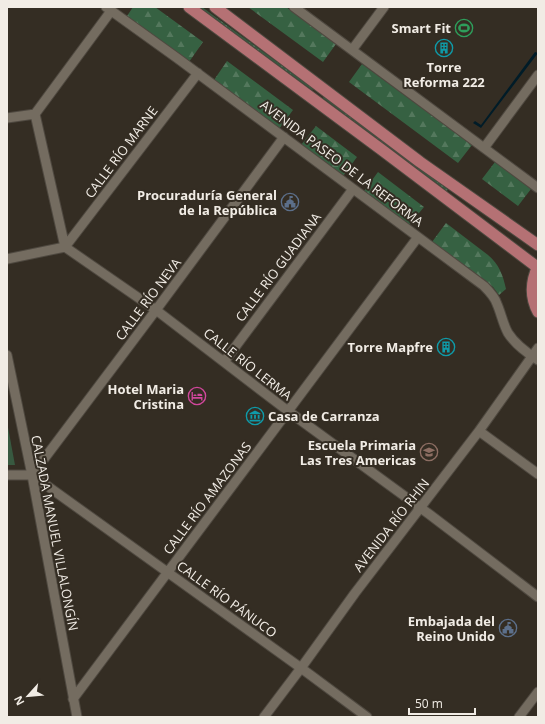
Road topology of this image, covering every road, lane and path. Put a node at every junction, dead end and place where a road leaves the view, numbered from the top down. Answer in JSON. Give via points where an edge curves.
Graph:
{"nodes":[{"id":1,"x":189,"y":7,"type":"edge"},
{"id":2,"x":214,"y":7,"type":"edge"},
{"id":3,"x":294,"y":7,"type":"edge"},
{"id":4,"x":384,"y":7,"type":"edge"},
{"id":5,"x":108,"y":9,"type":"edge"},
{"id":6,"x":352,"y":50,"type":"junction"},
{"id":7,"x":198,"y":73,"type":"junction"},
{"id":8,"x":538,"y":75,"type":"edge"},
{"id":9,"x":35,"y":114,"type":"junction"},
{"id":10,"x":7,"y":118,"type":"edge"},
{"id":11,"x":284,"y":137,"type":"junction"},
{"id":12,"x":484,"y":148,"type":"junction"},
{"id":13,"x":538,"y":188,"type":"edge"},
{"id":14,"x":353,"y":189,"type":"junction"},
{"id":15,"x":418,"y":237,"type":"junction"},
{"id":16,"x":538,"y":245,"type":"edge"},
{"id":17,"x":65,"y":247,"type":"junction"},
{"id":18,"x":7,"y":259,"type":"edge"},
{"id":19,"x":538,"y":266,"type":"edge"},
{"id":20,"x":156,"y":310,"type":"junction"},
{"id":21,"x":538,"y":312,"type":"edge"},
{"id":22,"x":538,"y":348,"type":"edge"},
{"id":23,"x":7,"y":355,"type":"edge"},
{"id":24,"x":535,"y":358,"type":"edge"},
{"id":25,"x":224,"y":362,"type":"junction"},
{"id":26,"x":288,"y":411,"type":"junction"},
{"id":27,"x":479,"y":431,"type":"junction"},
{"id":28,"x":538,"y":474,"type":"edge"},
{"id":29,"x":7,"y":475,"type":"edge"},
{"id":30,"x":32,"y":475,"type":"junction"},
{"id":31,"x":420,"y":508,"type":"junction"},
{"id":32,"x":168,"y":572,"type":"junction"},
{"id":33,"x":538,"y":597,"type":"edge"},
{"id":34,"x":301,"y":668,"type":"junction"},
{"id":35,"x":538,"y":692,"type":"edge"},
{"id":36,"x":73,"y":699,"type":"junction"},
{"id":37,"x":77,"y":717,"type":"edge"},
{"id":38,"x":264,"y":717,"type":"edge"},
{"id":39,"x":367,"y":717,"type":"edge"},
{"id":40,"x":519,"y":717,"type":"edge"}],
"edges":[{"from":1,"to":19,"type":"main road"},
{"from":2,"to":16,"type":"main road","via":[[420,162]]},
{"from":3,"to":6,"type":"street"},
{"from":4,"to":6,"type":"street"},
{"from":5,"to":7,"type":"street","name":"AVENIDA PASEO DE LA REFORMA"},
{"from":5,"to":9,"type":"street"},
{"from":6,"to":12,"type":"street"},
{"from":7,"to":11,"type":"street","name":"AVENIDA PASEO DE LA REFORMA"},
{"from":7,"to":17,"type":"street","name":"CALLE RÍO MARNE"},
{"from":8,"to":12,"type":"street"},
{"from":9,"to":10,"type":"street"},
{"from":9,"to":17,"type":"street"},
{"from":11,"to":14,"type":"street","name":"AVENIDA PASEO DE LA REFORMA"},
{"from":11,"to":20,"type":"street","name":"CALLE RÍO NEVA"},
{"from":12,"to":13,"type":"street"},
{"from":14,"to":15,"type":"street","name":"AVENIDA PASEO DE LA REFORMA"},
{"from":14,"to":25,"type":"street","name":"CALLE RÍO GUADIANA"},
{"from":15,"to":24,"type":"street","name":"AVENIDA PASEO DE LA REFORMA","via":[[491,293],[509,333],[517,344]]},
{"from":15,"to":26,"type":"street","name":"CALLE RÍO AMAZONAS"},
{"from":17,"to":18,"type":"street"},
{"from":17,"to":20,"type":"street","name":"CALLE RÍO LERMA"},
{"from":19,"to":21,"type":"main road","via":[[532,294]]},
{"from":20,"to":25,"type":"street","name":"CALLE RÍO LERMA"},
{"from":20,"to":30,"type":"street","name":"CALLE RÍO NEVA"},
{"from":22,"to":24,"type":"street","name":"AVENIDA RÍO RHIN"},
{"from":23,"to":30,"type":"street","name":"CALZADA MANUEL VILLALONGÍN"},
{"from":24,"to":27,"type":"street","name":"AVENIDA RÍO RHIN"},
{"from":25,"to":26,"type":"street","name":"CALLE RÍO LERMA"},
{"from":26,"to":31,"type":"street","name":"CALLE RÍO LERMA"},
{"from":26,"to":32,"type":"street","name":"CALLE RÍO AMAZONAS"},
{"from":27,"to":28,"type":"street"},
{"from":27,"to":31,"type":"street","name":"AVENIDA RÍO RHIN"},
{"from":29,"to":30,"type":"street"},
{"from":30,"to":32,"type":"street","name":"CALLE RÍO PÁNUCO"},
{"from":30,"to":36,"type":"street","name":"CALZADA MANUEL VILLALONGÍN"},
{"from":31,"to":33,"type":"street","name":"CALLE RÍO LERMA"},
{"from":31,"to":34,"type":"street","name":"AVENIDA RÍO RHIN"},
{"from":32,"to":34,"type":"street","name":"CALLE RÍO PÁNUCO"},
{"from":32,"to":36,"type":"street","name":"CALLE RÍO AMAZONAS"},
{"from":34,"to":38,"type":"street","name":"AVENIDA RÍO RHIN"},
{"from":34,"to":39,"type":"street","name":"CALLE RÍO PÁNUCO"},
{"from":35,"to":40,"type":"street"},
{"from":36,"to":37,"type":"street","name":"CALZADA MANUEL VILLALONGÍN"}]}
